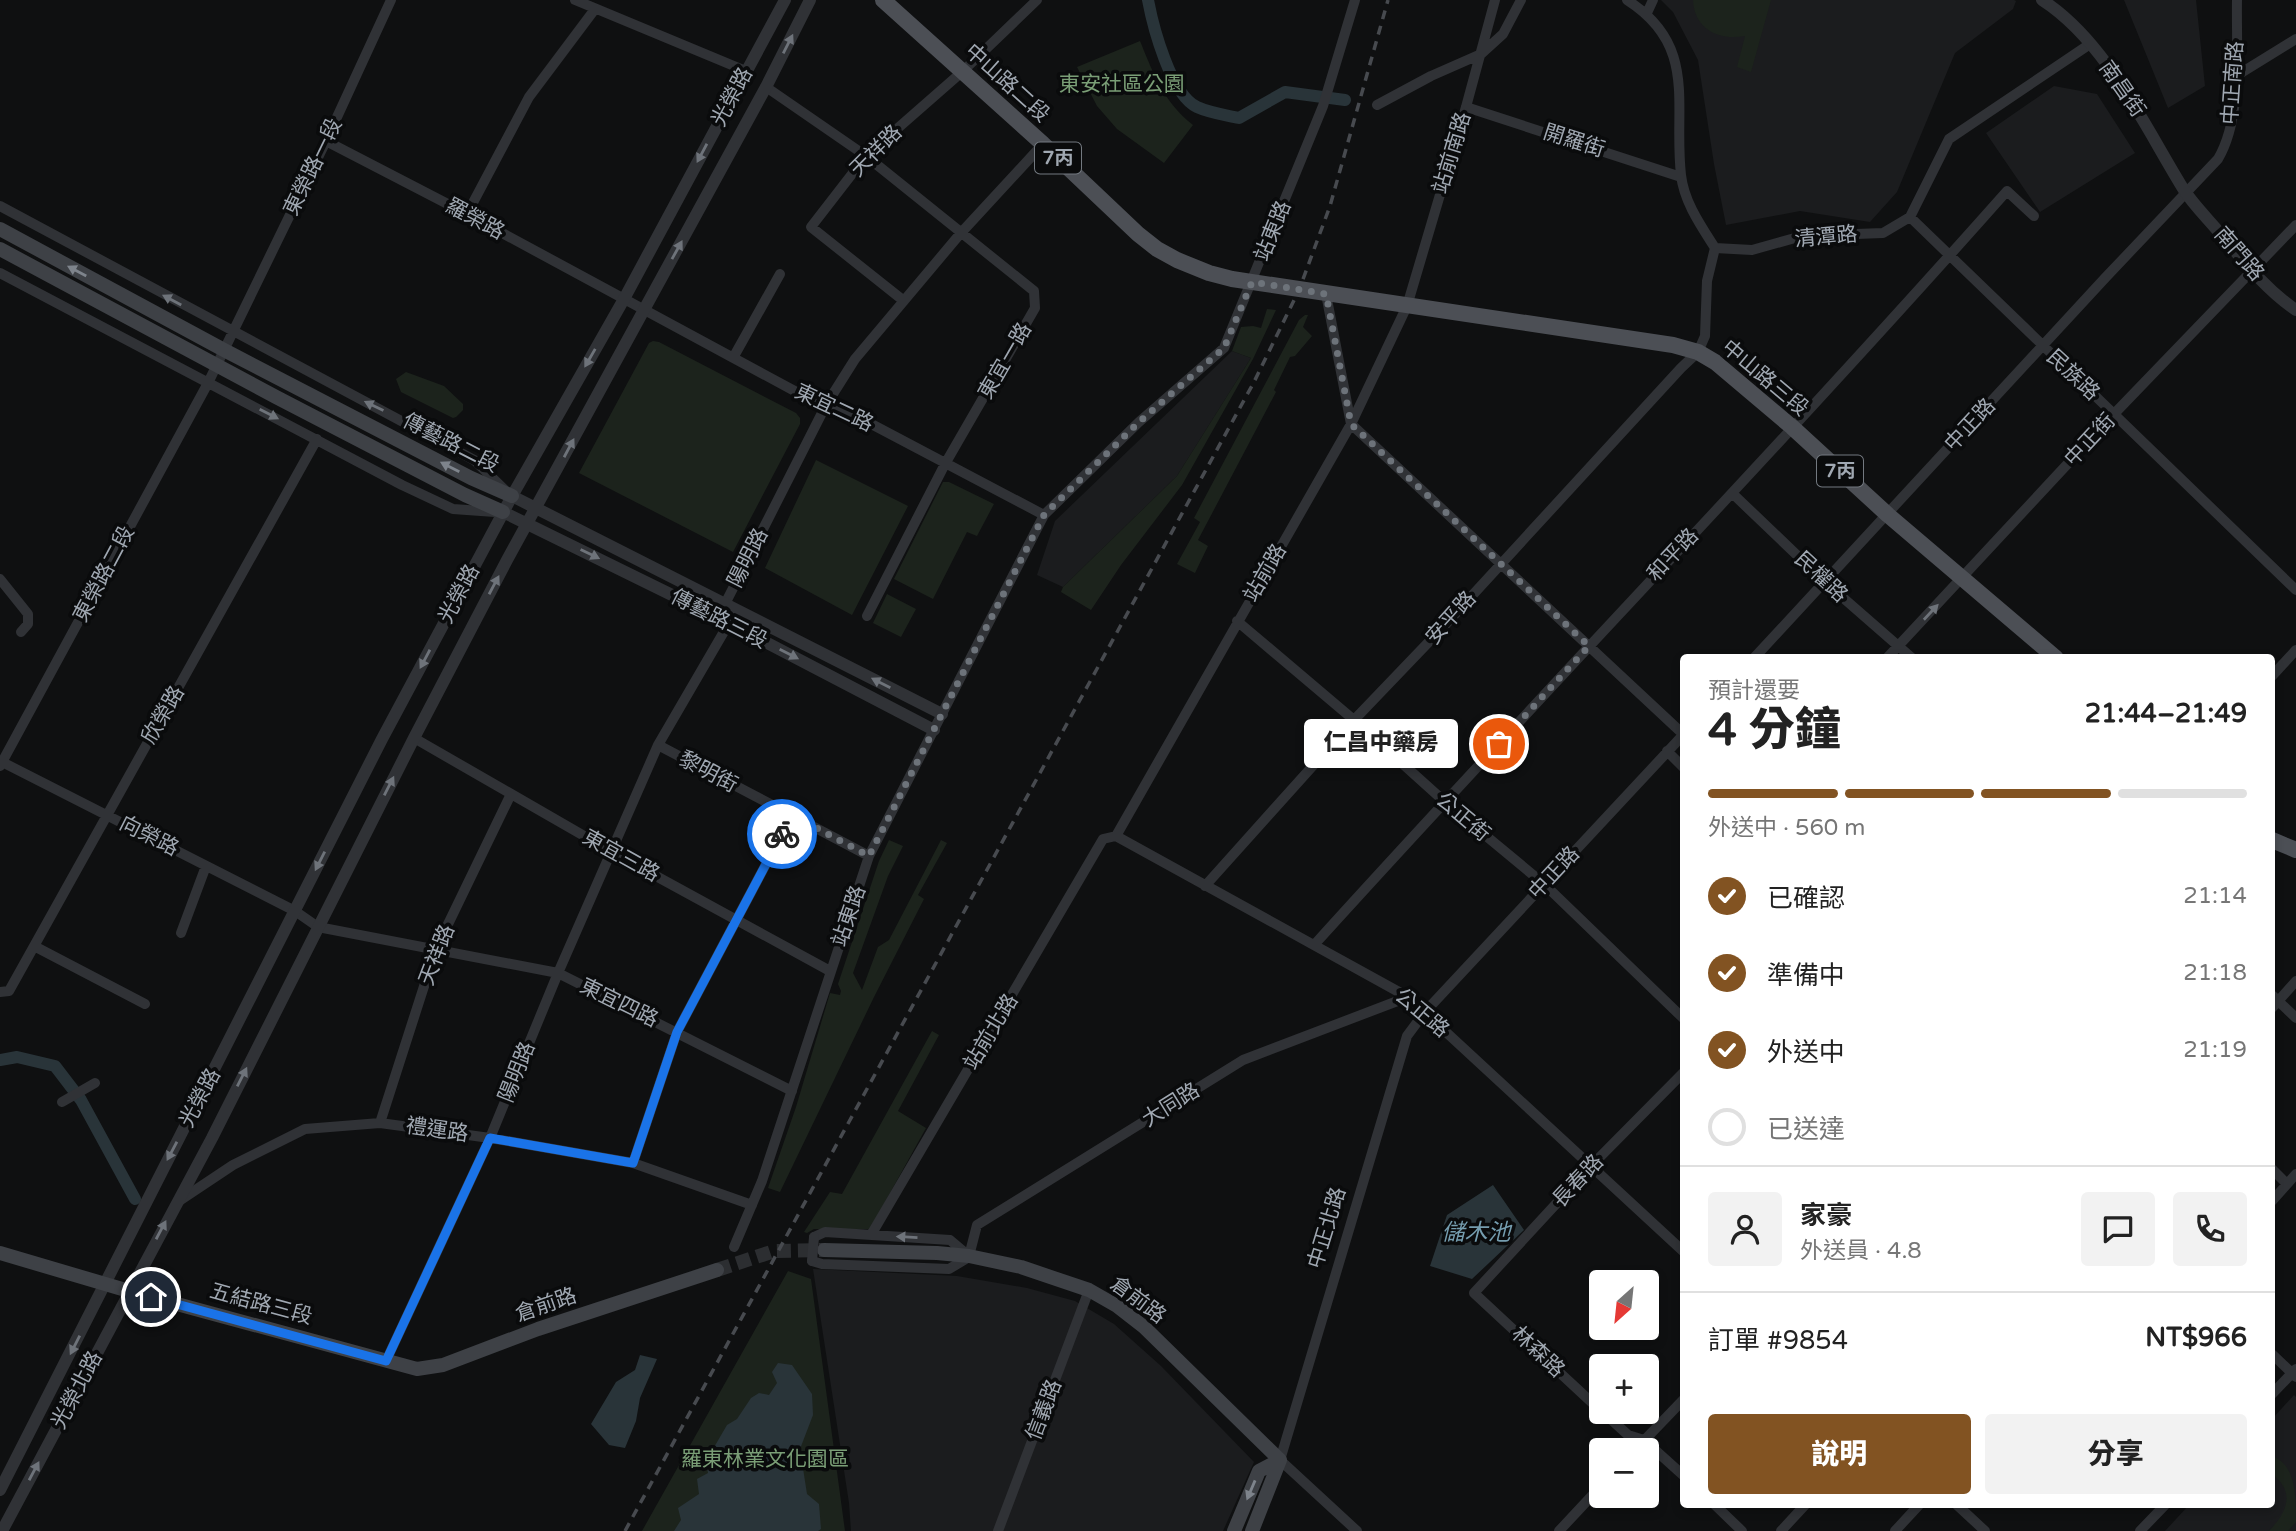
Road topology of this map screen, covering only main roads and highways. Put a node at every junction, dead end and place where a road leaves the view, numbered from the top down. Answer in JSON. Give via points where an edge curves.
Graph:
{"nodes":[{"id":1,"x":883,"y":0,"type":"edge"},
{"id":2,"x":0,"y":229,"type":"edge"},
{"id":3,"x":0,"y":249,"type":"edge"},
{"id":4,"x":1326,"y":294,"type":"joint"},
{"id":5,"x":512,"y":496,"type":"road end"},
{"id":6,"x":503,"y":512,"type":"road end"},
{"id":7,"x":2051,"y":654,"type":"edge"},
{"id":8,"x":2275,"y":841,"type":"edge"},
{"id":9,"x":2296,"y":850,"type":"edge"},
{"id":10,"x":824,"y":1250,"type":"tunnel mouth"},
{"id":11,"x":0,"y":1253,"type":"edge"},
{"id":12,"x":716,"y":1270,"type":"tunnel mouth"},
{"id":13,"x":430,"y":1367,"type":"joint"},
{"id":14,"x":1280,"y":1460,"type":"junction"},
{"id":15,"x":1234,"y":1531,"type":"edge"},
{"id":16,"x":1252,"y":1531,"type":"edge"}],
"edges":[{"from":1,"to":4,"type":"main road","name":"中山路二段","number":"7丙","via":[[1157,249],[1209,273]]},
{"from":5,"to":2,"type":"main road","name":"傳藝路二段","one_way":true,"via":[[224,350]]},
{"from":3,"to":6,"type":"main road","name":"傳藝路二段"},
{"from":4,"to":7,"type":"main road","name":"中山路三段","number":"7丙","via":[[1698,352],[1792,427]]},
{"from":8,"to":9,"type":"main road"},
{"from":10,"to":14,"type":"main road","name":"倉前路","via":[[969,1256],[1021,1267],[1089,1290],[1144,1327]]},
{"from":11,"to":13,"type":"main road","name":"五結路三段","via":[[386,1361],[417,1369]]},
{"from":12,"to":13,"type":"main road","name":"倉前路"},
{"from":14,"to":15,"type":"main road","one_way":true,"via":[[1259,1471]]},
{"from":14,"to":16,"type":"main road","name":"中正北路"}]}
